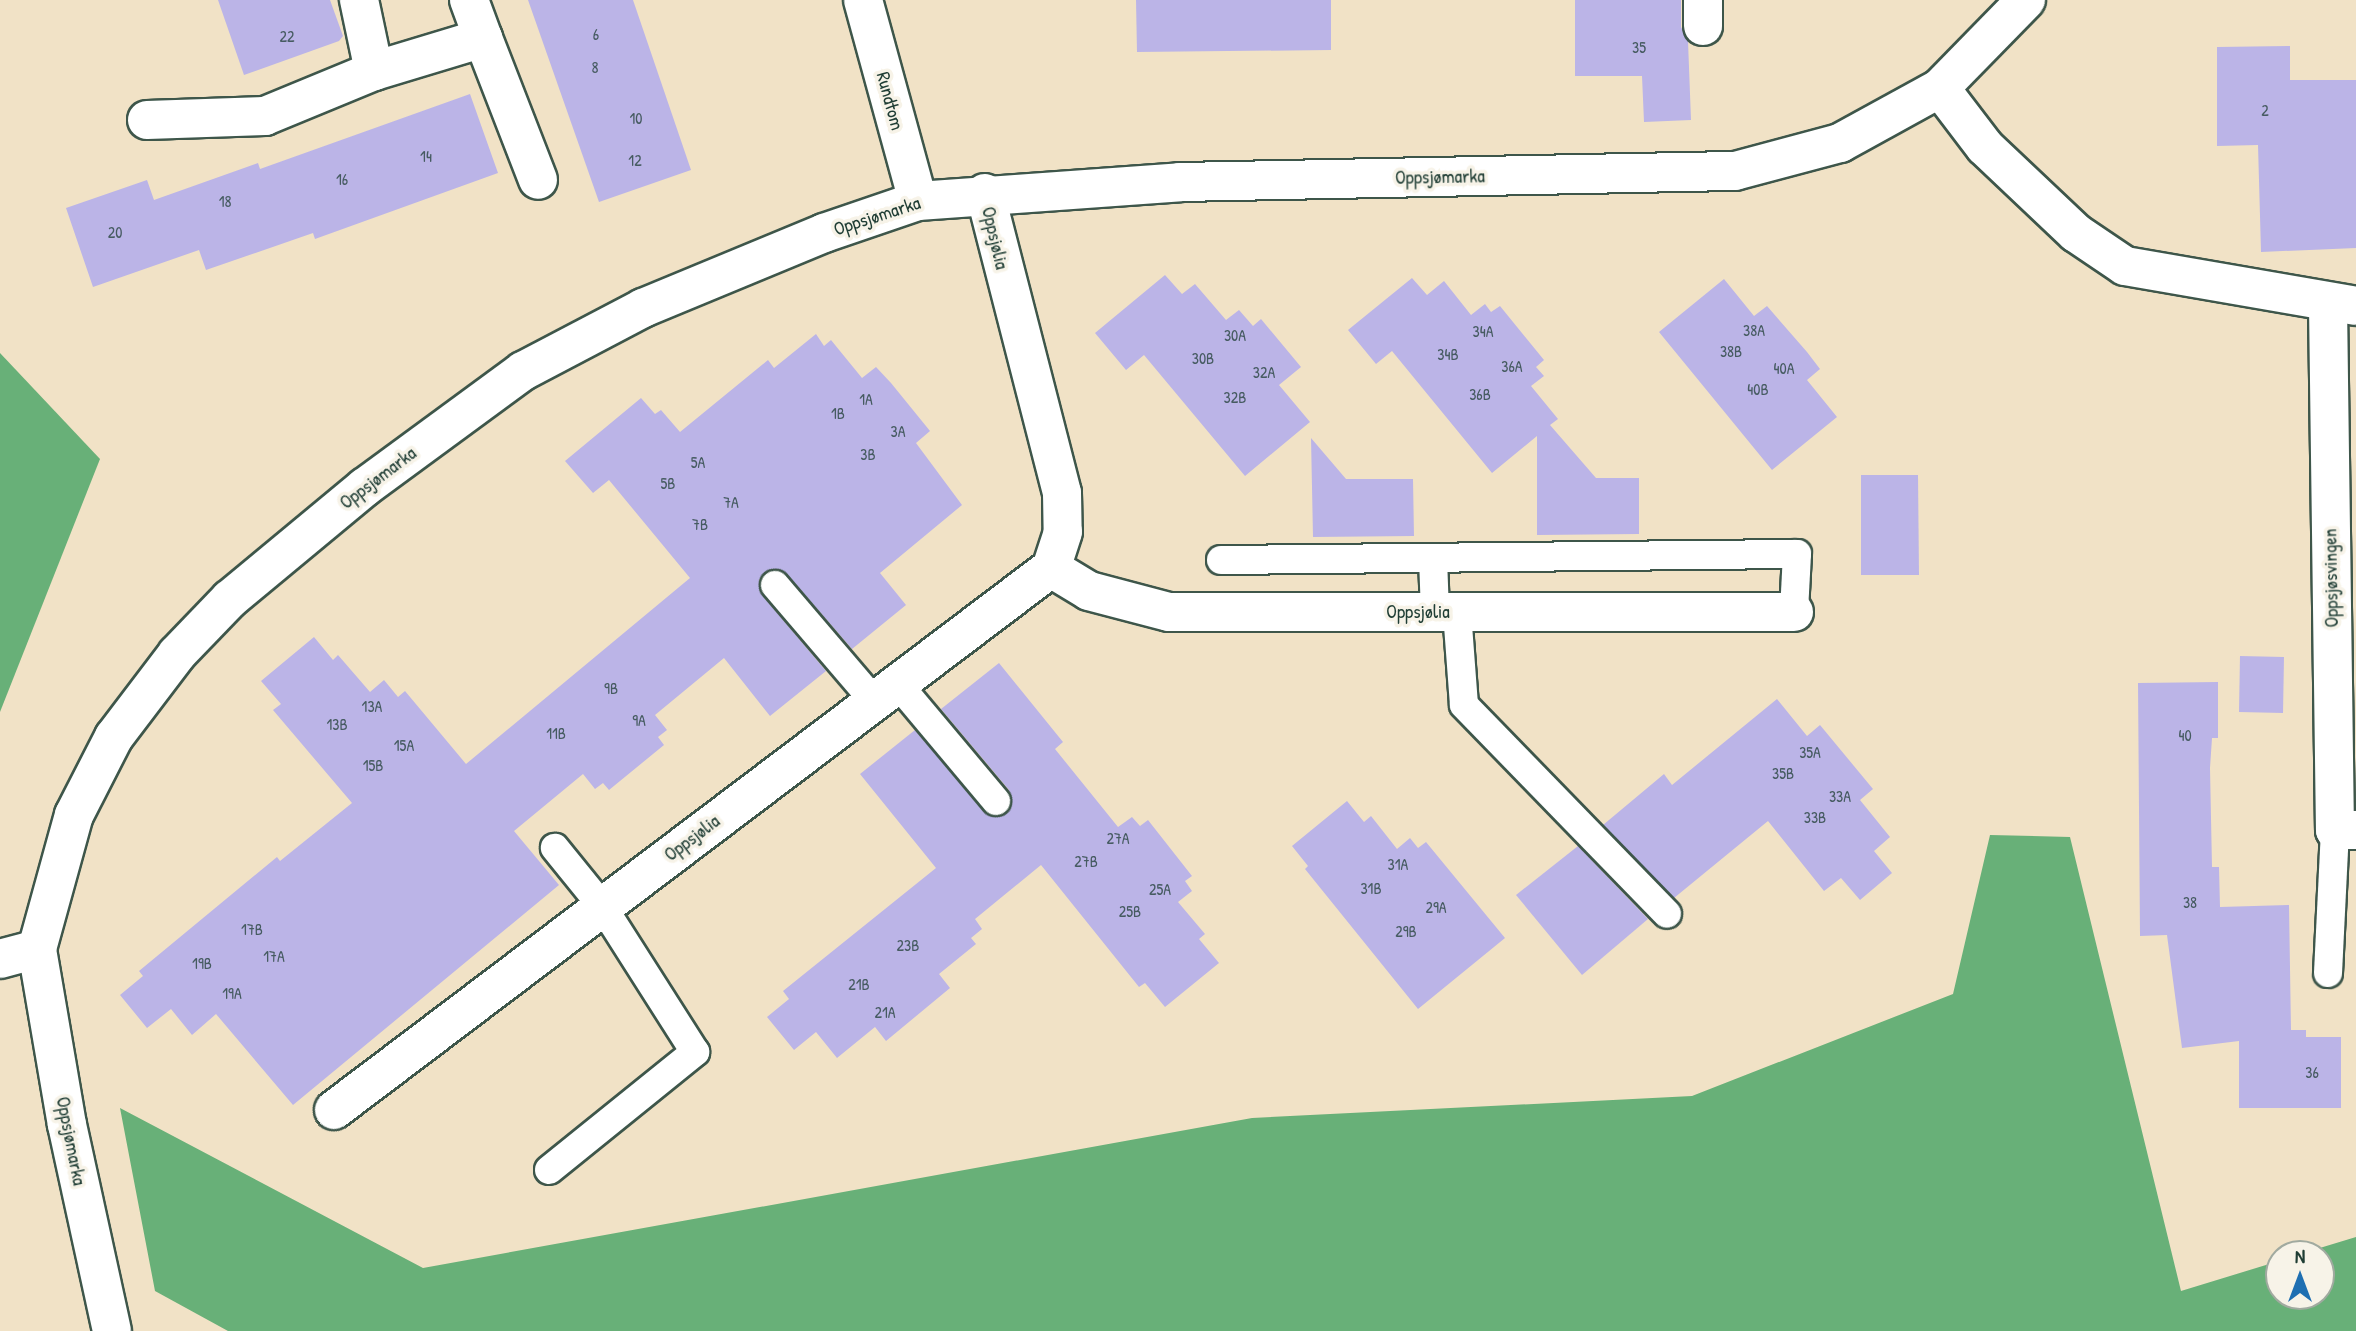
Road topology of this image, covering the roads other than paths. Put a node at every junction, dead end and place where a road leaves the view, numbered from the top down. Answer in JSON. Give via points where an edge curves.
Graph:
{"nodes":[{"id":1,"x":359,"y":0,"type":"edge"},
{"id":2,"x":469,"y":0,"type":"edge"},
{"id":3,"x":863,"y":0,"type":"edge"},
{"id":4,"x":2026,"y":0,"type":"edge"},
{"id":5,"x":482,"y":38,"type":"junction"},
{"id":6,"x":374,"y":71,"type":"junction"},
{"id":7,"x":1940,"y":88,"type":"junction"},
{"id":8,"x":147,"y":120,"type":"dead end"},
{"id":9,"x":538,"y":180,"type":"dead end"},
{"id":10,"x":985,"y":193,"type":"junction"},
{"id":11,"x":918,"y":201,"type":"junction"},
{"id":12,"x":2342,"y":305,"type":"edge"},
{"id":13,"x":1433,"y":558,"type":"junction"},
{"id":14,"x":1221,"y":560,"type":"dead end"},
{"id":15,"x":1051,"y":568,"type":"junction"},
{"id":16,"x":775,"y":584,"type":"dead end"},
{"id":17,"x":1446,"y":612,"type":"junction"},
{"id":18,"x":1794,"y":612,"type":"joint"},
{"id":19,"x":885,"y":692,"type":"junction"},
{"id":20,"x":996,"y":801,"type":"dead end"},
{"id":21,"x":2345,"y":830,"type":"edge"},
{"id":22,"x":555,"y":848,"type":"dead end"},
{"id":23,"x":603,"y":906,"type":"junction"},
{"id":24,"x":1667,"y":914,"type":"dead end"},
{"id":25,"x":37,"y":949,"type":"junction"},
{"id":26,"x":0,"y":959,"type":"edge"},
{"id":27,"x":2328,"y":973,"type":"dead end"},
{"id":28,"x":334,"y":1110,"type":"dead end"},
{"id":29,"x":549,"y":1170,"type":"dead end"},
{"id":30,"x":112,"y":1331,"type":"edge"}],
"edges":[{"from":1,"to":6,"type":"street"},
{"from":2,"to":5,"type":"street"},
{"from":3,"to":11,"type":"street","name":"Rundtom"},
{"from":4,"to":7,"type":"street","name":"Oppsjømarka"},
{"from":5,"to":6,"type":"street"},
{"from":5,"to":9,"type":"street"},
{"from":6,"to":8,"type":"street","via":[[265,116]]},
{"from":7,"to":10,"type":"street","name":"Oppsjømarka","via":[[1840,143],[1735,171],[1180,182]]},
{"from":7,"to":12,"type":"street","name":"Oppsjøsvingen","via":[[1995,157],[2076,233],[2125,265]]},
{"from":10,"to":11,"type":"street","name":"Oppsjømarka"},
{"from":10,"to":15,"type":"street","name":"Oppsjølia","via":[[1062,493],[1063,533]]},
{"from":11,"to":25,"type":"street","name":"Oppsjømarka","via":[[824,233],[643,308],[523,371],[365,487],[230,599],[177,654],[114,737],[74,815]]},
{"from":12,"to":21,"type":"street","name":"Oppsjøsvingen"},
{"from":13,"to":14,"type":"lane"},
{"from":13,"to":17,"type":"lane"},
{"from":13,"to":18,"type":"lane","via":[[1797,554]]},
{"from":15,"to":17,"type":"street","name":"Oppsjølia","via":[[1089,591],[1169,612]]},
{"from":15,"to":19,"type":"street","name":"Oppsjølia"},
{"from":16,"to":19,"type":"lane"},
{"from":17,"to":18,"type":"street","name":"Oppsjølia"},
{"from":17,"to":24,"type":"lane","via":[[1464,705]]},
{"from":19,"to":20,"type":"lane"},
{"from":19,"to":23,"type":"street","name":"Oppsjølia"},
{"from":21,"to":27,"type":"lane"},
{"from":22,"to":23,"type":"lane"},
{"from":23,"to":28,"type":"street","name":"Oppsjølia"},
{"from":23,"to":29,"type":"lane","via":[[695,1052]]},
{"from":25,"to":26,"type":"street"},
{"from":25,"to":30,"type":"street","name":"Oppsjømarka","via":[[67,1125]]}]}
